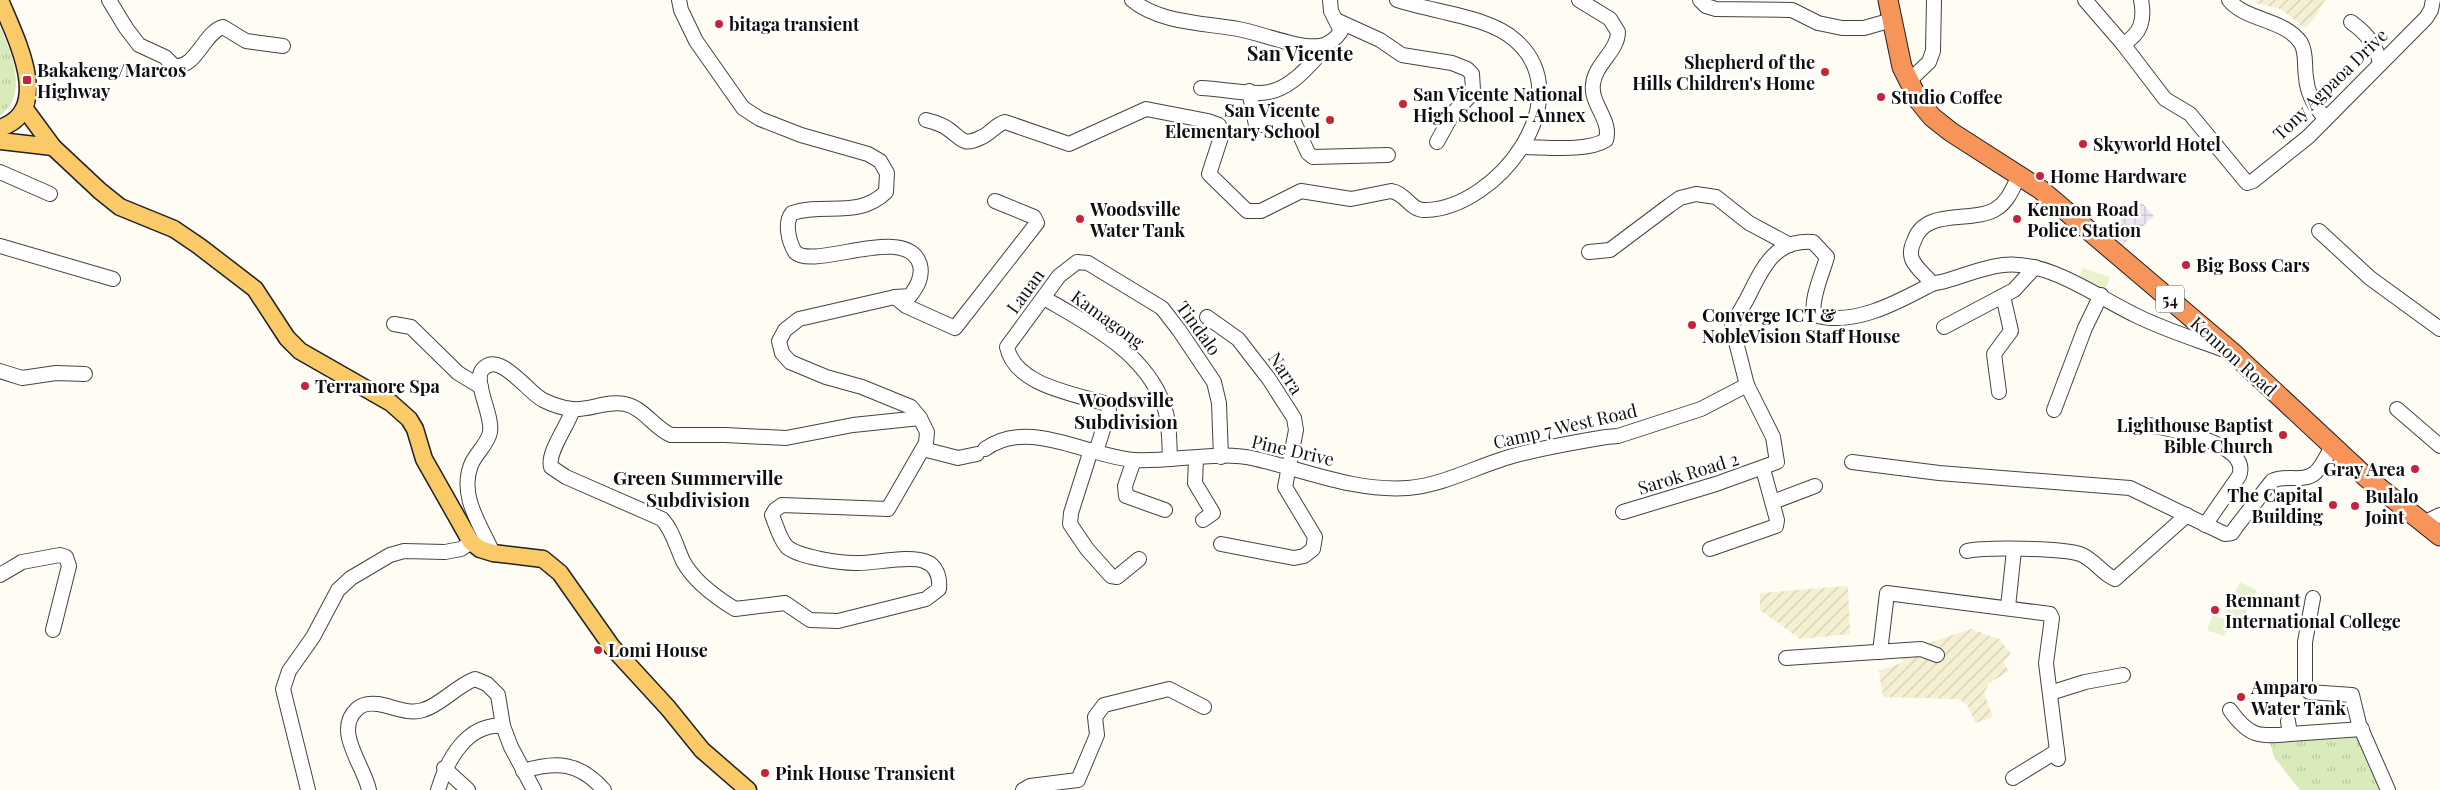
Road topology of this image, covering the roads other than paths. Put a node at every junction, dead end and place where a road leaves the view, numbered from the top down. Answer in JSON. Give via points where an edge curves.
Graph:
{"nodes":[{"id":1,"x":0,"y":0,"type":"edge"},
{"id":2,"x":109,"y":0,"type":"edge"},
{"id":3,"x":678,"y":0,"type":"edge"},
{"id":4,"x":1132,"y":0,"type":"edge"},
{"id":5,"x":1330,"y":0,"type":"edge"},
{"id":6,"x":1397,"y":0,"type":"edge"},
{"id":7,"x":1579,"y":0,"type":"edge"},
{"id":8,"x":1700,"y":0,"type":"edge"},
{"id":9,"x":1888,"y":0,"type":"edge"},
{"id":10,"x":1934,"y":0,"type":"edge"},
{"id":11,"x":2086,"y":0,"type":"edge"},
{"id":12,"x":2141,"y":0,"type":"edge"},
{"id":13,"x":2229,"y":0,"type":"edge"},
{"id":14,"x":2433,"y":0,"type":"edge"},
{"id":15,"x":1336,"y":20,"type":"junction"},
{"id":16,"x":1892,"y":20,"type":"junction"},
{"id":17,"x":2351,"y":22,"type":"dead end"},
{"id":18,"x":1329,"y":44,"type":"junction"},
{"id":19,"x":2123,"y":44,"type":"junction"},
{"id":20,"x":283,"y":46,"type":"dead end"},
{"id":21,"x":2380,"y":63,"type":"junction"},
{"id":22,"x":1908,"y":82,"type":"junction"},
{"id":23,"x":1201,"y":88,"type":"dead end"},
{"id":24,"x":1249,"y":92,"type":"junction"},
{"id":25,"x":25,"y":109,"type":"junction"},
{"id":26,"x":2325,"y":118,"type":"junction"},
{"id":27,"x":926,"y":120,"type":"dead end"},
{"id":28,"x":0,"y":128,"type":"edge"},
{"id":29,"x":0,"y":141,"type":"edge"},
{"id":30,"x":1437,"y":142,"type":"dead end"},
{"id":31,"x":53,"y":147,"type":"junction"},
{"id":32,"x":1523,"y":147,"type":"junction"},
{"id":33,"x":1388,"y":154,"type":"dead end"},
{"id":34,"x":0,"y":172,"type":"edge"},
{"id":35,"x":2020,"y":174,"type":"junction"},
{"id":36,"x":2040,"y":188,"type":"junction"},
{"id":37,"x":50,"y":194,"type":"dead end"},
{"id":38,"x":2008,"y":197,"type":"junction"},
{"id":39,"x":995,"y":201,"type":"dead end"},
{"id":40,"x":2319,"y":231,"type":"dead end"},
{"id":41,"x":1790,"y":245,"type":"junction"},
{"id":42,"x":0,"y":246,"type":"edge"},
{"id":43,"x":1589,"y":252,"type":"dead end"},
{"id":44,"x":1084,"y":262,"type":"joint"},
{"id":45,"x":2035,"y":266,"type":"junction"},
{"id":46,"x":113,"y":279,"type":"dead end"},
{"id":47,"x":1932,"y":284,"type":"junction"},
{"id":48,"x":2101,"y":295,"type":"junction"},
{"id":49,"x":2003,"y":296,"type":"junction"},
{"id":50,"x":895,"y":297,"type":"junction"},
{"id":51,"x":1044,"y":298,"type":"junction"},
{"id":52,"x":1207,"y":317,"type":"dead end"},
{"id":53,"x":394,"y":324,"type":"dead end"},
{"id":54,"x":1944,"y":327,"type":"dead end"},
{"id":55,"x":2440,"y":329,"type":"edge"},
{"id":56,"x":2233,"y":353,"type":"junction"},
{"id":57,"x":0,"y":370,"type":"edge"},
{"id":58,"x":85,"y":374,"type":"dead end"},
{"id":59,"x":1747,"y":384,"type":"junction"},
{"id":60,"x":481,"y":387,"type":"junction"},
{"id":61,"x":1999,"y":392,"type":"dead end"},
{"id":62,"x":2397,"y":409,"type":"dead end"},
{"id":63,"x":573,"y":410,"type":"junction"},
{"id":64,"x":2054,"y":410,"type":"dead end"},
{"id":65,"x":920,"y":418,"type":"junction"},
{"id":66,"x":2149,"y":425,"type":"dead end"},
{"id":67,"x":2333,"y":446,"type":"junction"},
{"id":68,"x":2440,"y":446,"type":"edge"},
{"id":69,"x":923,"y":449,"type":"junction"},
{"id":70,"x":1094,"y":451,"type":"junction"},
{"id":71,"x":1221,"y":457,"type":"junction"},
{"id":72,"x":1196,"y":458,"type":"junction"},
{"id":73,"x":1170,"y":459,"type":"junction"},
{"id":74,"x":1134,"y":460,"type":"junction"},
{"id":75,"x":1852,"y":462,"type":"dead end"},
{"id":76,"x":1287,"y":468,"type":"junction"},
{"id":77,"x":1763,"y":469,"type":"junction"},
{"id":78,"x":1814,"y":486,"type":"dead end"},
{"id":79,"x":1388,"y":489,"type":"joint"},
{"id":80,"x":1773,"y":502,"type":"junction"},
{"id":81,"x":1165,"y":510,"type":"dead end"},
{"id":82,"x":1624,"y":512,"type":"dead end"},
{"id":83,"x":2188,"y":516,"type":"junction"},
{"id":84,"x":1203,"y":520,"type":"dead end"},
{"id":85,"x":2433,"y":524,"type":"edge"},
{"id":86,"x":2205,"y":525,"type":"junction"},
{"id":87,"x":471,"y":542,"type":"junction"},
{"id":88,"x":1221,"y":544,"type":"dead end"},
{"id":89,"x":1710,"y":549,"type":"dead end"},
{"id":90,"x":2014,"y":550,"type":"junction"},
{"id":91,"x":1967,"y":551,"type":"dead end"},
{"id":92,"x":493,"y":553,"type":"junction"},
{"id":93,"x":1140,"y":559,"type":"dead end"},
{"id":94,"x":0,"y":575,"type":"edge"},
{"id":95,"x":2314,"y":598,"type":"dead end"},
{"id":96,"x":2008,"y":606,"type":"junction"},
{"id":97,"x":53,"y":630,"type":"dead end"},
{"id":98,"x":1880,"y":652,"type":"junction"},
{"id":99,"x":1937,"y":655,"type":"dead end"},
{"id":100,"x":1786,"y":658,"type":"dead end"},
{"id":101,"x":2123,"y":676,"type":"dead end"},
{"id":102,"x":2050,"y":693,"type":"junction"},
{"id":103,"x":1204,"y":707,"type":"dead end"},
{"id":104,"x":2230,"y":710,"type":"dead end"},
{"id":105,"x":503,"y":726,"type":"junction"},
{"id":106,"x":2362,"y":728,"type":"junction"},
{"id":107,"x":444,"y":768,"type":"junction"},
{"id":108,"x":523,"y":771,"type":"junction"},
{"id":109,"x":2014,"y":778,"type":"dead end"},
{"id":110,"x":308,"y":790,"type":"edge"},
{"id":111,"x":369,"y":790,"type":"edge"},
{"id":112,"x":438,"y":790,"type":"edge"},
{"id":113,"x":468,"y":790,"type":"edge"},
{"id":114,"x":534,"y":790,"type":"edge"},
{"id":115,"x":604,"y":790,"type":"edge"},
{"id":116,"x":748,"y":790,"type":"edge"},
{"id":117,"x":1023,"y":790,"type":"edge"},
{"id":118,"x":2388,"y":790,"type":"edge"}],
"edges":[{"from":1,"to":25,"type":"main road","via":[[22,59],[28,90]]},
{"from":2,"to":20,"type":"street","via":[[139,45],[165,56],[174,66],[181,66],[189,60],[213,33],[223,27],[246,41]]},
{"from":3,"to":50,"type":"street","via":[[696,41],[749,113],[801,135],[854,148],[880,161],[886,173],[886,192],[873,204],[798,211],[789,216],[788,227],[792,249],[802,256],[878,248],[903,248],[913,254],[920,266],[920,282],[910,296]]},
{"from":4,"to":18,"type":"street","via":[[1183,21],[1238,29],[1295,43]]},
{"from":5,"to":15,"type":"street"},
{"from":6,"to":32,"type":"street","via":[[1488,26],[1515,40],[1526,51],[1535,70],[1539,101],[1535,121]]},
{"from":7,"to":32,"type":"street","via":[[1610,19],[1618,32],[1616,42],[1592,86],[1607,125],[1606,140],[1587,146]]},
{"from":8,"to":16,"type":"street","via":[[1716,10],[1792,10],[1830,26],[1864,28]]},
{"from":9,"to":16,"type":"highway","name":"Kennon Road","number":"54"},
{"from":10,"to":22,"type":"street","via":[[1933,51],[1929,62]]},
{"from":11,"to":19,"type":"street","name":"Tony Agpaoa Drive"},
{"from":12,"to":19,"type":"street","via":[[2140,28]]},
{"from":13,"to":26,"type":"street","via":[[2298,40],[2305,57],[2308,88]]},
{"from":14,"to":21,"type":"street","name":"Tony Agpaoa Drive","via":[[2426,18]]},
{"from":15,"to":18,"type":"street","via":[[1341,31]]},
{"from":15,"to":30,"type":"street","via":[[1402,54],[1452,63],[1472,74],[1471,95],[1453,113]]},
{"from":16,"to":22,"type":"highway","name":"Kennon Road","number":"54"},
{"from":17,"to":21,"type":"street","via":[[2371,39]]},
{"from":18,"to":24,"type":"street","via":[[1298,76],[1284,85],[1261,93]]},
{"from":19,"to":26,"type":"street","name":"Tony Agpaoa Drive","via":[[2165,99],[2190,114],[2248,183],[2308,137]]},
{"from":21,"to":26,"type":"street","name":"Tony Agpaoa Drive"},
{"from":22,"to":35,"type":"highway","name":"Kennon Road","number":"54","via":[[1919,101],[1939,123]]},
{"from":23,"to":24,"type":"street"},
{"from":24,"to":33,"type":"street","via":[[1256,125],[1294,120],[1308,153],[1313,157]]},
{"from":25,"to":28,"type":"main road","via":[[16,119]]},
{"from":25,"to":31,"type":"main road"},
{"from":27,"to":32,"type":"street","via":[[949,129],[960,141],[969,142],[984,136],[997,124],[1005,122],[1069,144],[1146,109],[1208,120],[1218,125],[1222,134],[1209,174],[1247,210],[1255,212],[1301,191],[1351,199],[1391,191],[1397,192],[1417,209],[1450,206],[1468,198],[1505,171]]},
{"from":29,"to":31,"type":"main road"},
{"from":31,"to":87,"type":"main road","via":[[120,207],[174,230],[254,289],[287,338],[300,351],[391,403],[410,419],[424,458]]},
{"from":34,"to":37,"type":"street"},
{"from":35,"to":36,"type":"highway","name":"Kennon Road","number":"54"},
{"from":35,"to":38,"type":"street"},
{"from":36,"to":38,"type":"street"},
{"from":36,"to":56,"type":"highway","name":"Kennon Road","number":"54"},
{"from":38,"to":47,"type":"street","via":[[1994,210],[1927,223],[1919,230],[1911,249],[1912,259]]},
{"from":39,"to":50,"type":"street","via":[[1034,217],[1037,223],[955,328],[906,306]]},
{"from":40,"to":55,"type":"street","via":[[2370,278]]},
{"from":41,"to":43,"type":"street","via":[[1749,223],[1716,197],[1696,194],[1680,198],[1610,250]]},
{"from":41,"to":47,"type":"street","via":[[1813,242],[1827,257],[1813,310],[1815,315],[1828,319],[1884,307]]},
{"from":41,"to":59,"type":"street","via":[[1762,267],[1732,326]]},
{"from":42,"to":46,"type":"street"},
{"from":44,"to":51,"type":"street","name":"Lauan","via":[[1077,262],[1066,269]]},
{"from":44,"to":71,"type":"street","name":"Tindalo","via":[[1162,308],[1179,330],[1214,382],[1219,403]]},
{"from":45,"to":47,"type":"street","via":[[2003,265]]},
{"from":45,"to":48,"type":"street"},
{"from":45,"to":49,"type":"street","via":[[2014,290]]},
{"from":48,"to":56,"type":"street","via":[[2133,314]]},
{"from":48,"to":64,"type":"street"},
{"from":49,"to":54,"type":"street"},
{"from":49,"to":61,"type":"street","via":[[2011,331],[1994,354]]},
{"from":50,"to":65,"type":"street","via":[[799,319],[785,330],[779,341],[782,353],[790,362],[907,405]]},
{"from":51,"to":70,"type":"street","name":"Lauan","via":[[1008,346],[1009,353],[1022,369],[1050,387],[1106,404],[1109,410]]},
{"from":51,"to":73,"type":"street","name":"Kamagong","via":[[1093,327],[1137,362],[1156,386],[1169,427]]},
{"from":52,"to":76,"type":"street","name":"Narra","via":[[1238,339],[1294,418],[1296,430]]},
{"from":53,"to":60,"type":"street","via":[[411,328],[458,373]]},
{"from":56,"to":67,"type":"highway","name":"Kennon Road","number":"54"},
{"from":57,"to":58,"type":"street","via":[[22,378],[56,373]]},
{"from":59,"to":77,"type":"street","via":[[1777,450],[1777,462]]},
{"from":59,"to":79,"type":"street","name":"Camp 7 West Road","via":[[1701,409],[1618,436],[1517,455],[1434,482]]},
{"from":60,"to":63,"type":"street","via":[[479,380],[483,370],[498,365],[507,368],[533,394]]},
{"from":60,"to":92,"type":"street","via":[[490,420],[490,434],[471,463],[466,482],[468,502]]},
{"from":62,"to":68,"type":"street"},
{"from":63,"to":65,"type":"street","via":[[626,404],[649,417],[664,432],[685,436],[786,438],[853,425]]},
{"from":63,"to":69,"type":"street","via":[[549,460],[551,467],[566,477],[662,519],[669,527],[684,562],[713,593],[734,609],[785,603],[810,620],[838,621],[926,599],[939,589],[940,578],[935,568],[924,560],[854,563],[800,554],[784,543],[772,515],[782,505],[888,509]]},
{"from":65,"to":69,"type":"street","via":[[927,432]]},
{"from":66,"to":86,"type":"street","via":[[2214,444],[2232,452],[2239,460],[2242,470],[2239,476]]},
{"from":67,"to":85,"type":"highway","name":"Kennon Road","number":"54"},
{"from":67,"to":86,"type":"street","via":[[2311,476],[2272,481],[2232,532],[2221,534]]},
{"from":69,"to":70,"type":"street","name":"Pine Drive","via":[[958,458],[1019,436]]},
{"from":70,"to":74,"type":"street","name":"Pine Drive"},
{"from":70,"to":93,"type":"street","via":[[1070,524],[1111,576],[1117,577]]},
{"from":71,"to":72,"type":"street","name":"Pine Drive"},
{"from":71,"to":76,"type":"street","name":"Pine Drive","via":[[1254,458]]},
{"from":72,"to":73,"type":"street","name":"Pine Drive"},
{"from":72,"to":84,"type":"street","via":[[1195,483],[1213,513]]},
{"from":73,"to":74,"type":"street","name":"Pine Drive"},
{"from":74,"to":81,"type":"street","via":[[1125,486],[1126,496]]},
{"from":75,"to":83,"type":"street","via":[[1939,473],[2130,488]]},
{"from":76,"to":79,"type":"street","name":"Pine Drive"},
{"from":76,"to":88,"type":"street","name":"Narra","via":[[1285,487],[1315,537],[1313,549],[1294,558]]},
{"from":77,"to":80,"type":"street"},
{"from":77,"to":82,"type":"street","name":"Sarok Road 2"},
{"from":78,"to":80,"type":"street"},
{"from":80,"to":89,"type":"street","via":[[1776,526]]},
{"from":83,"to":86,"type":"street"},
{"from":83,"to":90,"type":"street","via":[[2117,578],[2079,554],[2058,550]]},
{"from":87,"to":92,"type":"main road"},
{"from":87,"to":110,"type":"street","via":[[461,549],[445,552],[404,551],[390,555],[370,565],[338,590],[289,671],[283,689]]},
{"from":90,"to":91,"type":"street","via":[[1983,548]]},
{"from":90,"to":96,"type":"street"},
{"from":92,"to":116,"type":"main road","via":[[543,559],[560,573],[612,647],[702,750]]},
{"from":94,"to":97,"type":"street","via":[[22,562],[60,554],[66,556],[69,566]]},
{"from":95,"to":106,"type":"street","via":[[2305,642],[2305,687],[2309,692],[2352,695]]},
{"from":96,"to":98,"type":"street","via":[[1978,606],[1887,593]]},
{"from":96,"to":102,"type":"street","via":[[2052,616],[2047,649]]},
{"from":98,"to":99,"type":"street","via":[[1921,649]]},
{"from":98,"to":100,"type":"street"},
{"from":101,"to":102,"type":"street","via":[[2085,682]]},
{"from":102,"to":109,"type":"street","via":[[2058,755]]},
{"from":103,"to":117,"type":"street","via":[[1169,688],[1104,705],[1095,717],[1096,735],[1078,780],[1030,786]]},
{"from":104,"to":106,"type":"street","via":[[2243,726],[2263,737],[2289,728]]},
{"from":105,"to":107,"type":"street","via":[[479,730],[454,752]]},
{"from":105,"to":108,"type":"street"},
{"from":105,"to":111,"type":"street","via":[[498,695],[487,684],[475,679],[455,688],[423,710],[398,710],[365,704],[348,721],[347,733]]},
{"from":106,"to":118,"type":"street"},
{"from":107,"to":112,"type":"street"},
{"from":107,"to":113,"type":"street"},
{"from":108,"to":114,"type":"street"},
{"from":108,"to":115,"type":"street","via":[[545,764],[560,764],[584,771]]}]}
